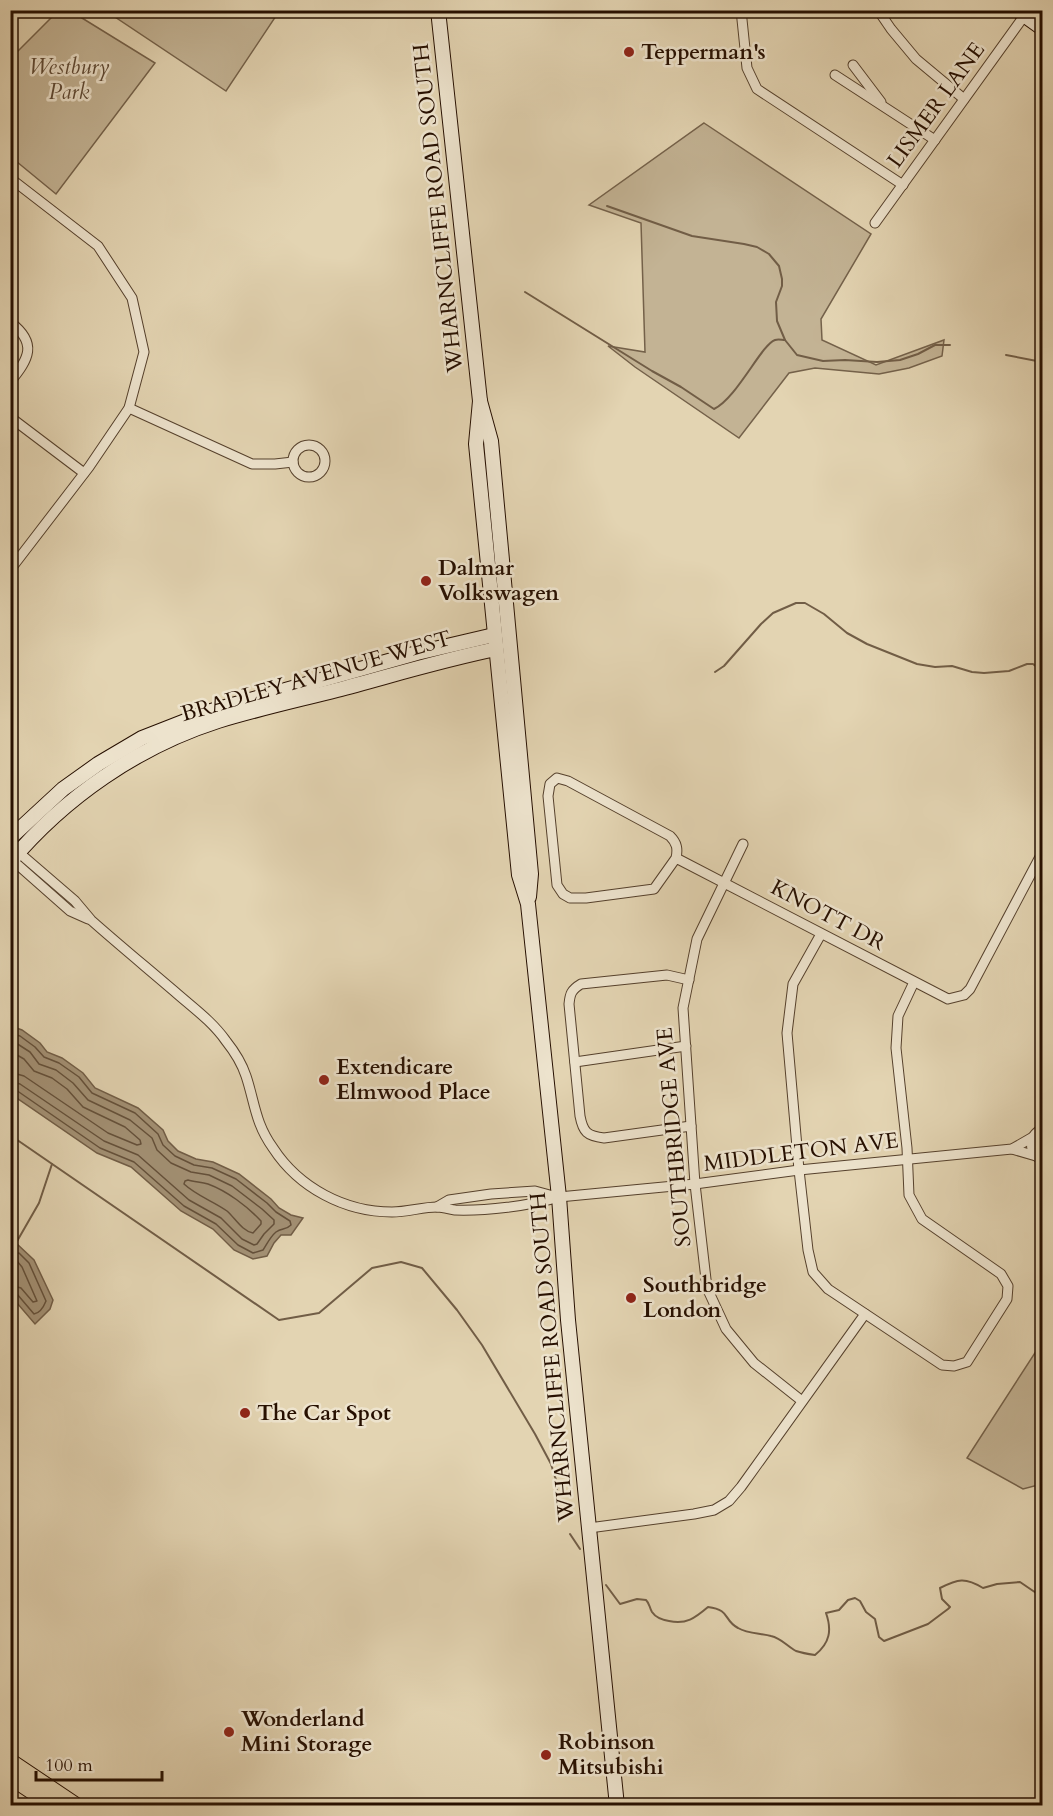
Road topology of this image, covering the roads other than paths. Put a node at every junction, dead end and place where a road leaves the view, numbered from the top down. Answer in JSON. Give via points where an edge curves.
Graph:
{"nodes":[{"id":1,"x":438,"y":10,"type":"edge"},
{"id":2,"x":741,"y":10,"type":"edge"},
{"id":3,"x":879,"y":10,"type":"edge"},
{"id":4,"x":1024,"y":12,"type":"edge"},
{"id":5,"x":1042,"y":28,"type":"edge"},
{"id":6,"x":853,"y":65,"type":"dead end"},
{"id":7,"x":835,"y":75,"type":"dead end"},
{"id":8,"x":964,"y":99,"type":"junction"},
{"id":9,"x":886,"y":108,"type":"junction"},
{"id":10,"x":935,"y":140,"type":"junction"},
{"id":11,"x":10,"y":178,"type":"edge"},
{"id":12,"x":903,"y":185,"type":"junction"},
{"id":13,"x":875,"y":223,"type":"dead end"},
{"id":14,"x":10,"y":322,"type":"edge"},
{"id":15,"x":10,"y":382,"type":"edge"},
{"id":16,"x":480,"y":401,"type":"junction"},
{"id":17,"x":129,"y":408,"type":"junction"},
{"id":18,"x":10,"y":417,"type":"edge"},
{"id":19,"x":293,"y":462,"type":"dead end"},
{"id":20,"x":84,"y":473,"type":"junction"},
{"id":21,"x":10,"y":570,"type":"edge"},
{"id":22,"x":495,"y":642,"type":"junction"},
{"id":23,"x":10,"y":838,"type":"edge"},
{"id":24,"x":743,"y":844,"type":"dead end"},
{"id":25,"x":1042,"y":853,"type":"edge"},
{"id":26,"x":13,"y":855,"type":"edge"},
{"id":27,"x":676,"y":858,"type":"junction"},
{"id":28,"x":723,"y":882,"type":"junction"},
{"id":29,"x":528,"y":904,"type":"junction"},
{"id":30,"x":820,"y":934,"type":"junction"},
{"id":31,"x":689,"y":980,"type":"junction"},
{"id":32,"x":914,"y":982,"type":"junction"},
{"id":33,"x":686,"y":1046,"type":"junction"},
{"id":34,"x":575,"y":1062,"type":"junction"},
{"id":35,"x":691,"y":1126,"type":"junction"},
{"id":36,"x":1042,"y":1130,"type":"edge"},
{"id":37,"x":1033,"y":1137,"type":"junction"},
{"id":38,"x":1012,"y":1149,"type":"junction"},
{"id":39,"x":908,"y":1159,"type":"junction"},
{"id":40,"x":1040,"y":1159,"type":"edge"},
{"id":41,"x":799,"y":1170,"type":"junction"},
{"id":42,"x":695,"y":1184,"type":"junction"},
{"id":43,"x":559,"y":1197,"type":"junction"},
{"id":44,"x":437,"y":1207,"type":"junction"},
{"id":45,"x":864,"y":1314,"type":"junction"},
{"id":46,"x":802,"y":1401,"type":"junction"},
{"id":47,"x":589,"y":1528,"type":"junction"},
{"id":48,"x":10,"y":1761,"type":"edge"},
{"id":49,"x":10,"y":1777,"type":"edge"},
{"id":50,"x":54,"y":1806,"type":"edge"},
{"id":51,"x":77,"y":1806,"type":"edge"},
{"id":52,"x":617,"y":1806,"type":"edge"}],
"edges":[{"from":1,"to":16,"type":"main road","name":"WHARNCLIFFE ROAD SOUTH"},
{"from":2,"to":12,"type":"street","via":[[747,69],[757,89]]},
{"from":3,"to":8,"type":"street","via":[[916,59]]},
{"from":4,"to":5,"type":"main road"},
{"from":4,"to":8,"type":"street","name":"LISMER LANE"},
{"from":6,"to":9,"type":"street"},
{"from":7,"to":9,"type":"street"},
{"from":8,"to":10,"type":"street","name":"LISMER LANE"},
{"from":9,"to":10,"type":"street"},
{"from":10,"to":12,"type":"street","name":"LISMER LANE"},
{"from":11,"to":17,"type":"street","via":[[98,246],[132,298],[144,352]]},
{"from":12,"to":13,"type":"street","name":"LISMER LANE"},
{"from":14,"to":15,"type":"street","via":[[28,341],[29,351]]},
{"from":16,"to":22,"type":"main road","name":"WHARNCLIFFE ROAD SOUTH","via":[[476,444]]},
{"from":16,"to":29,"type":"main road","name":"WHARNCLIFFE ROAD SOUTH","via":[[491,441],[509,627],[531,873]]},
{"from":17,"to":19,"type":"street","via":[[252,464]]},
{"from":17,"to":20,"type":"street"},
{"from":18,"to":20,"type":"street"},
{"from":20,"to":21,"type":"street"},
{"from":22,"to":23,"type":"main road","name":"BRADLEY AVENUE WEST","via":[[417,653],[211,711],[142,738],[63,789]]},
{"from":22,"to":26,"type":"main road","name":"BRADLEY AVENUE WEST","via":[[218,721],[160,744],[111,772],[72,801]]},
{"from":22,"to":29,"type":"main road","name":"WHARNCLIFFE ROAD SOUTH","via":[[519,875]]},
{"from":24,"to":28,"type":"street","name":"SOUTHBRIDGE AVE"},
{"from":25,"to":32,"type":"street","name":"KNOTT DR","via":[[970,989],[958,998],[948,999]]},
{"from":26,"to":44,"type":"street","via":[[70,911],[90,920],[225,1038],[243,1069],[266,1138],[302,1180],[329,1197],[360,1208],[393,1212]]},
{"from":27,"to":27,"type":"street","via":[[676,843],[670,836],[567,782],[557,778],[550,784],[558,885],[563,894],[586,898],[654,888]]},
{"from":27,"to":28,"type":"street","name":"KNOTT DR"},
{"from":28,"to":30,"type":"street","name":"KNOTT DR"},
{"from":28,"to":31,"type":"street","name":"SOUTHBRIDGE AVE","via":[[697,939]]},
{"from":29,"to":43,"type":"main road","name":"WHARNCLIFFE ROAD SOUTH"},
{"from":30,"to":32,"type":"street","name":"KNOTT DR"},
{"from":30,"to":41,"type":"street","via":[[793,984],[787,1033]]},
{"from":31,"to":33,"type":"street","name":"SOUTHBRIDGE AVE","via":[[683,1008]]},
{"from":31,"to":34,"type":"street","via":[[667,975],[580,984],[573,988],[569,1004]]},
{"from":32,"to":39,"type":"street","via":[[898,1016],[896,1048]]},
{"from":33,"to":34,"type":"street"},
{"from":33,"to":35,"type":"street","name":"SOUTHBRIDGE AVE"},
{"from":34,"to":35,"type":"street","via":[[582,1126],[592,1137]]},
{"from":35,"to":42,"type":"street","name":"SOUTHBRIDGE AVE"},
{"from":36,"to":37,"type":"street"},
{"from":37,"to":38,"type":"street"},
{"from":37,"to":40,"type":"street","via":[[1032,1151]]},
{"from":38,"to":39,"type":"street","name":"MIDDLETON AVE"},
{"from":38,"to":40,"type":"street"},
{"from":39,"to":41,"type":"street","name":"MIDDLETON AVE"},
{"from":39,"to":45,"type":"street","via":[[909,1195],[922,1220],[1001,1274],[1008,1286],[1007,1299],[967,1362],[954,1366],[942,1365]]},
{"from":41,"to":42,"type":"street","name":"MIDDLETON AVE"},
{"from":41,"to":45,"type":"street","via":[[813,1272],[828,1289]]},
{"from":42,"to":43,"type":"street","name":"MIDDLETON AVE"},
{"from":42,"to":46,"type":"street","name":"SOUTHBRIDGE AVE","via":[[708,1288],[726,1329],[754,1363]]},
{"from":43,"to":44,"type":"street","via":[[538,1203],[474,1209]]},
{"from":43,"to":44,"type":"street","via":[[536,1191],[491,1194],[449,1200]]},
{"from":43,"to":47,"type":"main road","name":"WHARNCLIFFE ROAD SOUTH"},
{"from":45,"to":46,"type":"street"},
{"from":46,"to":47,"type":"street","via":[[741,1487],[714,1510]]},
{"from":47,"to":52,"type":"main road","name":"WHARNCLIFFE ROAD SOUTH"},
{"from":48,"to":51,"type":"main road"},
{"from":49,"to":50,"type":"main road"}]}
